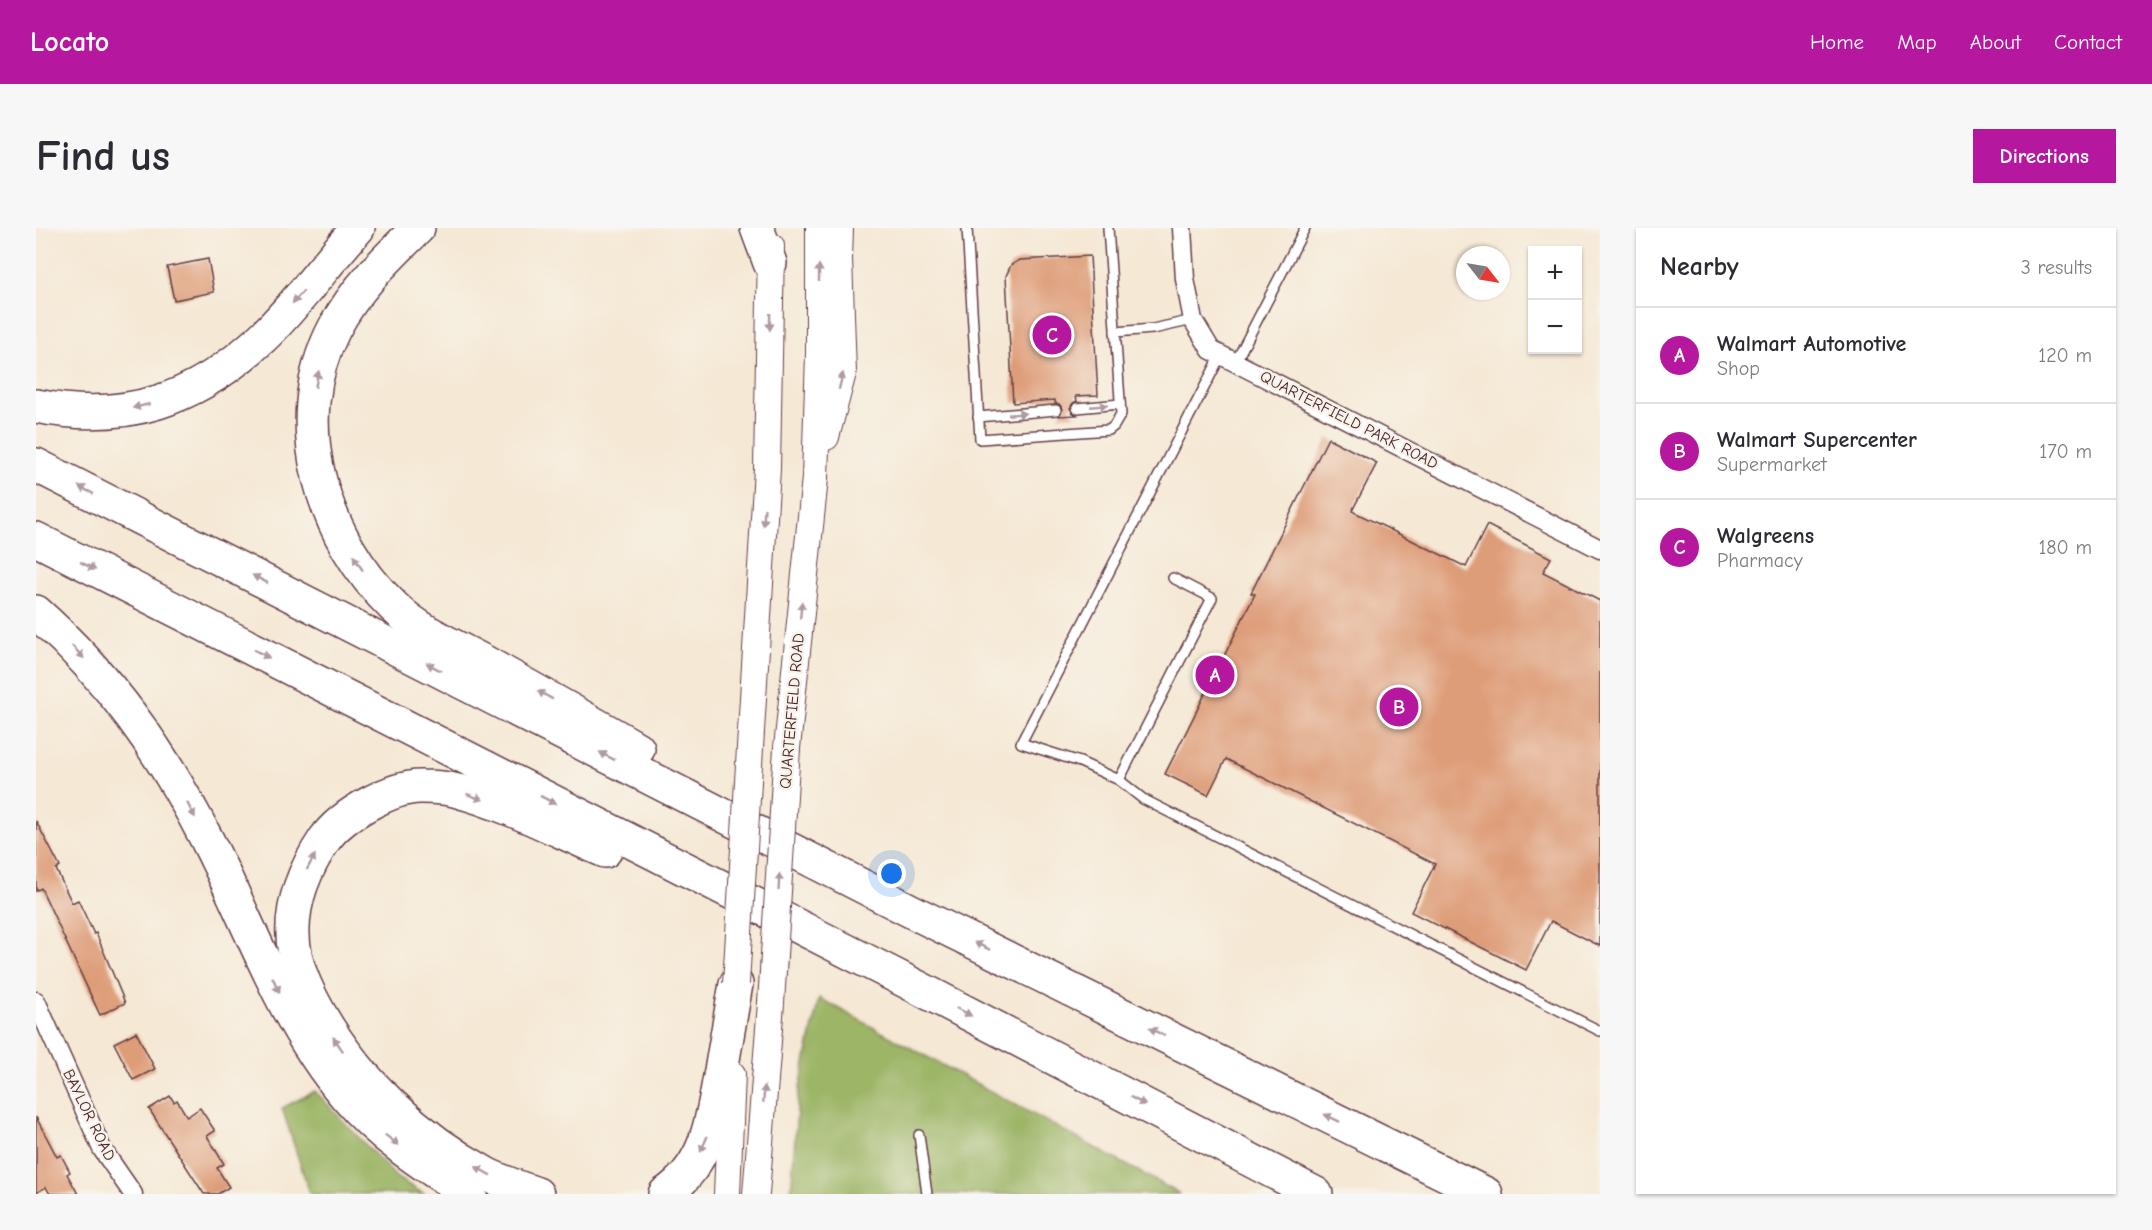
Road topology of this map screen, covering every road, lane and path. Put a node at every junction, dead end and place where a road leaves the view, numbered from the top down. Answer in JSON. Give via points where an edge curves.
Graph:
{"nodes":[{"id":1,"x":358,"y":228,"type":"edge"},
{"id":2,"x":418,"y":228,"type":"edge"},
{"id":3,"x":757,"y":228,"type":"edge"},
{"id":4,"x":772,"y":228,"type":"edge"},
{"id":5,"x":819,"y":228,"type":"edge"},
{"id":6,"x":840,"y":228,"type":"edge"},
{"id":7,"x":967,"y":228,"type":"edge"},
{"id":8,"x":1108,"y":228,"type":"edge"},
{"id":9,"x":1182,"y":228,"type":"edge"},
{"id":10,"x":1305,"y":228,"type":"edge"},
{"id":11,"x":770,"y":263,"type":"junction"},
{"id":12,"x":1193,"y":320,"type":"junction"},
{"id":13,"x":1115,"y":332,"type":"junction"},
{"id":14,"x":1228,"y":359,"type":"junction"},
{"id":15,"x":1120,"y":404,"type":"junction"},
{"id":16,"x":36,"y":406,"type":"edge"},
{"id":17,"x":1077,"y":408,"type":"dead end"},
{"id":18,"x":1056,"y":410,"type":"dead end"},
{"id":19,"x":978,"y":417,"type":"junction"},
{"id":20,"x":36,"y":465,"type":"edge"},
{"id":21,"x":815,"y":478,"type":"junction"},
{"id":22,"x":36,"y":539,"type":"edge"},
{"id":23,"x":1600,"y":549,"type":"edge"},
{"id":24,"x":1173,"y":578,"type":"dead end"},
{"id":25,"x":36,"y":612,"type":"edge"},
{"id":26,"x":1119,"y":780,"type":"junction"},
{"id":27,"x":921,"y":916,"type":"junction"},
{"id":28,"x":894,"y":975,"type":"junction"},
{"id":29,"x":736,"y":984,"type":"junction"},
{"id":30,"x":36,"y":1001,"type":"edge"},
{"id":31,"x":1600,"y":1031,"type":"edge"},
{"id":32,"x":919,"y":1135,"type":"dead end"},
{"id":33,"x":1385,"y":1144,"type":"junction"},
{"id":34,"x":133,"y":1194,"type":"edge"},
{"id":35,"x":470,"y":1194,"type":"edge"},
{"id":36,"x":537,"y":1194,"type":"edge"},
{"id":37,"x":665,"y":1194,"type":"edge"},
{"id":38,"x":727,"y":1194,"type":"edge"},
{"id":39,"x":756,"y":1194,"type":"edge"},
{"id":40,"x":927,"y":1194,"type":"edge"},
{"id":41,"x":1317,"y":1194,"type":"edge"},
{"id":42,"x":1486,"y":1194,"type":"edge"},
{"id":43,"x":1496,"y":1194,"type":"edge"}],
"edges":[{"from":1,"to":16,"type":"highway","one_way":true,"via":[[263,337],[225,369],[187,392],[142,407],[96,413]]},
{"from":27,"to":2,"type":"highway","one_way":true,"via":[[576,712],[419,626],[395,608],[366,575],[342,540],[326,502],[311,421],[315,388],[334,328],[361,285]]},
{"from":3,"to":11,"type":"highway"},
{"from":4,"to":11,"type":"main road"},
{"from":21,"to":5,"type":"main road","name":"QUARTERFIELD ROAD","one_way":true},
{"from":21,"to":6,"type":"main road","one_way":true,"via":[[843,373]]},
{"from":7,"to":19,"type":"lane"},
{"from":8,"to":13,"type":"lane"},
{"from":9,"to":12,"type":"street","name":"QUARTERFIELD PARK ROAD","via":[[1185,279]]},
{"from":10,"to":14,"type":"lane"},
{"from":11,"to":29,"type":"main road","one_way":true,"bridge":true,"via":[[767,470]]},
{"from":12,"to":13,"type":"lane"},
{"from":12,"to":14,"type":"street","name":"QUARTERFIELD PARK ROAD","via":[[1211,351]]},
{"from":13,"to":15,"type":"lane"},
{"from":14,"to":23,"type":"street","name":"QUARTERFIELD PARK ROAD"},
{"from":14,"to":26,"type":"lane","via":[[1021,743],[1080,762]]},
{"from":17,"to":15,"type":"lane","one_way":true},
{"from":15,"to":19,"type":"lane","via":[[1121,414],[1109,430],[980,439]]},
{"from":19,"to":18,"type":"lane","one_way":true},
{"from":27,"to":20,"type":"highway","one_way":true},
{"from":39,"to":21,"type":"main road","name":"QUARTERFIELD ROAD","one_way":true,"bridge":true,"via":[[787,748]]},
{"from":22,"to":28,"type":"highway","one_way":true},
{"from":24,"to":26,"type":"lane","via":[[1212,598]]},
{"from":25,"to":35,"type":"highway","one_way":true,"via":[[103,680],[143,729],[176,781],[287,1008],[317,1059],[347,1098],[383,1134]]},
{"from":26,"to":31,"type":"lane","via":[[1143,799]]},
{"from":33,"to":27,"type":"highway","one_way":true},
{"from":36,"to":28,"type":"highway","one_way":true,"via":[[488,1175],[444,1148],[400,1113],[336,1043],[302,979],[295,953],[293,917],[299,888],[311,860],[330,832],[358,809],[390,794],[419,787],[457,790]]},
{"from":28,"to":41,"type":"highway","one_way":true},
{"from":29,"to":37,"type":"highway","one_way":true,"via":[[711,1130],[692,1168]]},
{"from":29,"to":38,"type":"main road"},
{"from":30,"to":34,"type":"street","name":"BAYLOR ROAD","via":[[102,1149]]},
{"from":32,"to":40,"type":"lane"},
{"from":33,"to":42,"type":"highway"},
{"from":33,"to":43,"type":"highway"}]}
